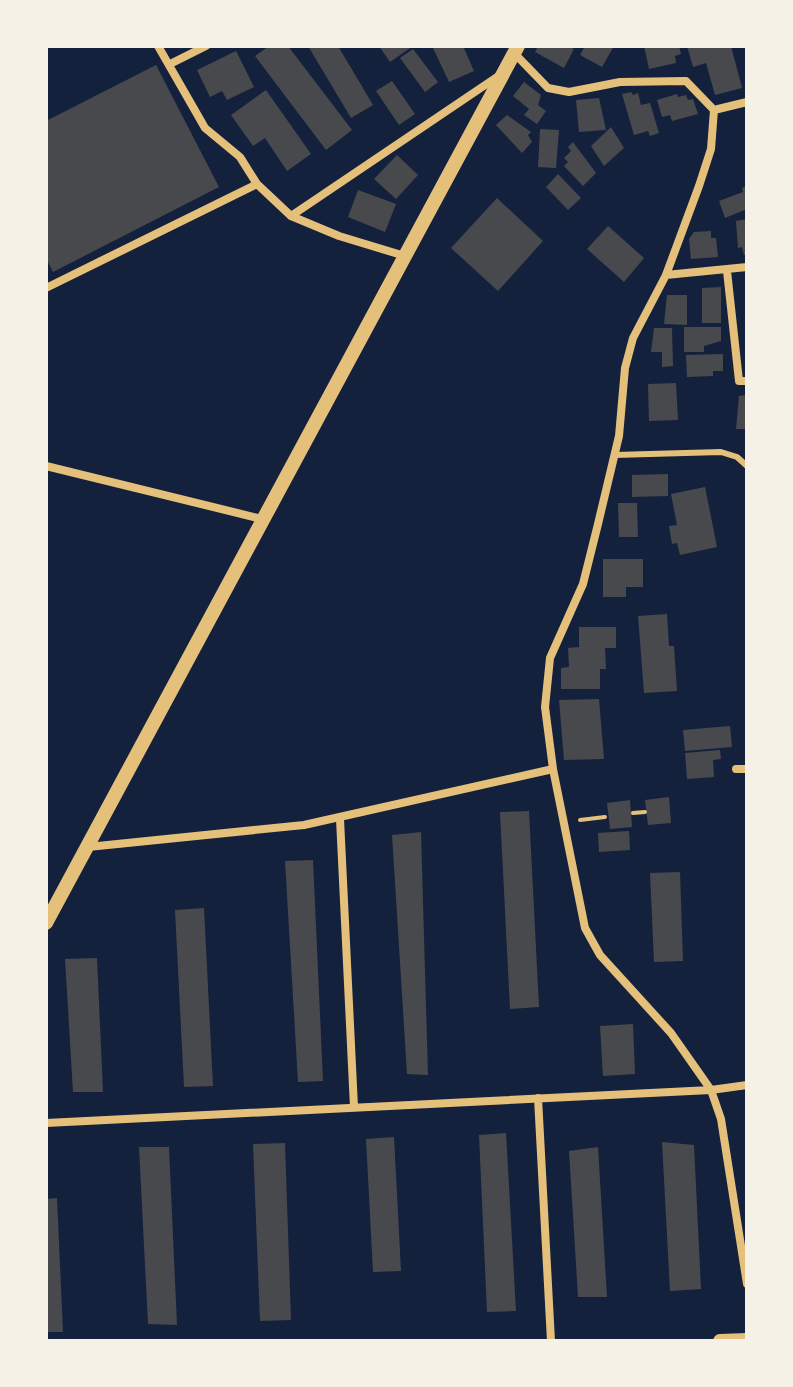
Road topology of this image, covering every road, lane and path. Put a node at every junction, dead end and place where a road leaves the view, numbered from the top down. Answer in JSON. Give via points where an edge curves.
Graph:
{"nodes":[{"id":1,"x":158,"y":46,"type":"edge"},
{"id":2,"x":206,"y":46,"type":"edge"},
{"id":3,"x":516,"y":49,"type":"edge"},
{"id":4,"x":170,"y":64,"type":"junction"},
{"id":5,"x":504,"y":72,"type":"junction"},
{"id":6,"x":747,"y":102,"type":"edge"},
{"id":7,"x":714,"y":110,"type":"junction"},
{"id":8,"x":257,"y":184,"type":"junction"},
{"id":9,"x":291,"y":216,"type":"junction"},
{"id":10,"x":405,"y":256,"type":"junction"},
{"id":11,"x":747,"y":267,"type":"edge"},
{"id":12,"x":727,"y":271,"type":"junction"},
{"id":13,"x":666,"y":275,"type":"junction"},
{"id":14,"x":46,"y":288,"type":"edge"},
{"id":15,"x":747,"y":381,"type":"edge"},
{"id":16,"x":614,"y":455,"type":"junction"},
{"id":17,"x":46,"y":466,"type":"edge"},
{"id":18,"x":747,"y":466,"type":"edge"},
{"id":19,"x":262,"y":519,"type":"junction"},
{"id":20,"x":553,"y":769,"type":"junction"},
{"id":21,"x":736,"y":769,"type":"dead end"},
{"id":22,"x":747,"y":769,"type":"edge"},
{"id":23,"x":645,"y":812,"type":"dead end"},
{"id":24,"x":633,"y":813,"type":"dead end"},
{"id":25,"x":605,"y":817,"type":"dead end"},
{"id":26,"x":340,"y":819,"type":"junction"},
{"id":27,"x":563,"y":823,"type":"junction"},
{"id":28,"x":88,"y":847,"type":"junction"},
{"id":29,"x":46,"y":923,"type":"edge"},
{"id":30,"x":747,"y":1085,"type":"edge"},
{"id":31,"x":711,"y":1090,"type":"junction"},
{"id":32,"x":538,"y":1098,"type":"junction"},
{"id":33,"x":354,"y":1107,"type":"junction"},
{"id":34,"x":46,"y":1123,"type":"edge"},
{"id":35,"x":747,"y":1284,"type":"edge"},
{"id":36,"x":747,"y":1340,"type":"edge"},
{"id":37,"x":551,"y":1341,"type":"edge"},
{"id":38,"x":720,"y":1341,"type":"edge"}],
"edges":[{"from":1,"to":4,"type":"street"},
{"from":2,"to":4,"type":"street"},
{"from":3,"to":5,"type":"street"},
{"from":3,"to":7,"type":"street","via":[[548,88],[569,92],[620,82],[686,81]]},
{"from":4,"to":8,"type":"street","via":[[205,128],[240,157]]},
{"from":5,"to":9,"type":"street"},
{"from":5,"to":10,"type":"street"},
{"from":6,"to":7,"type":"street"},
{"from":7,"to":13,"type":"street","via":[[711,149]]},
{"from":8,"to":9,"type":"street"},
{"from":8,"to":14,"type":"street"},
{"from":9,"to":10,"type":"street"},
{"from":10,"to":19,"type":"street"},
{"from":11,"to":12,"type":"street"},
{"from":12,"to":13,"type":"street"},
{"from":12,"to":15,"type":"street","via":[[739,381]]},
{"from":13,"to":16,"type":"street","via":[[633,338]]},
{"from":16,"to":18,"type":"lane","via":[[721,452]]},
{"from":16,"to":20,"type":"street","via":[[583,584],[546,678]]},
{"from":17,"to":19,"type":"street"},
{"from":19,"to":28,"type":"street"},
{"from":20,"to":26,"type":"street"},
{"from":20,"to":27,"type":"street"},
{"from":21,"to":22,"type":"street"},
{"from":23,"to":24,"type":"path"},
{"from":25,"to":27,"type":"path"},
{"from":26,"to":28,"type":"street"},
{"from":26,"to":33,"type":"street"},
{"from":27,"to":31,"type":"street","via":[[585,928],[600,955],[671,1033]]},
{"from":28,"to":29,"type":"street"},
{"from":30,"to":31,"type":"street"},
{"from":31,"to":32,"type":"street"},
{"from":31,"to":35,"type":"street","via":[[721,1119]]},
{"from":32,"to":33,"type":"street"},
{"from":32,"to":37,"type":"street"},
{"from":33,"to":34,"type":"street"},
{"from":36,"to":38,"type":"street"}]}
